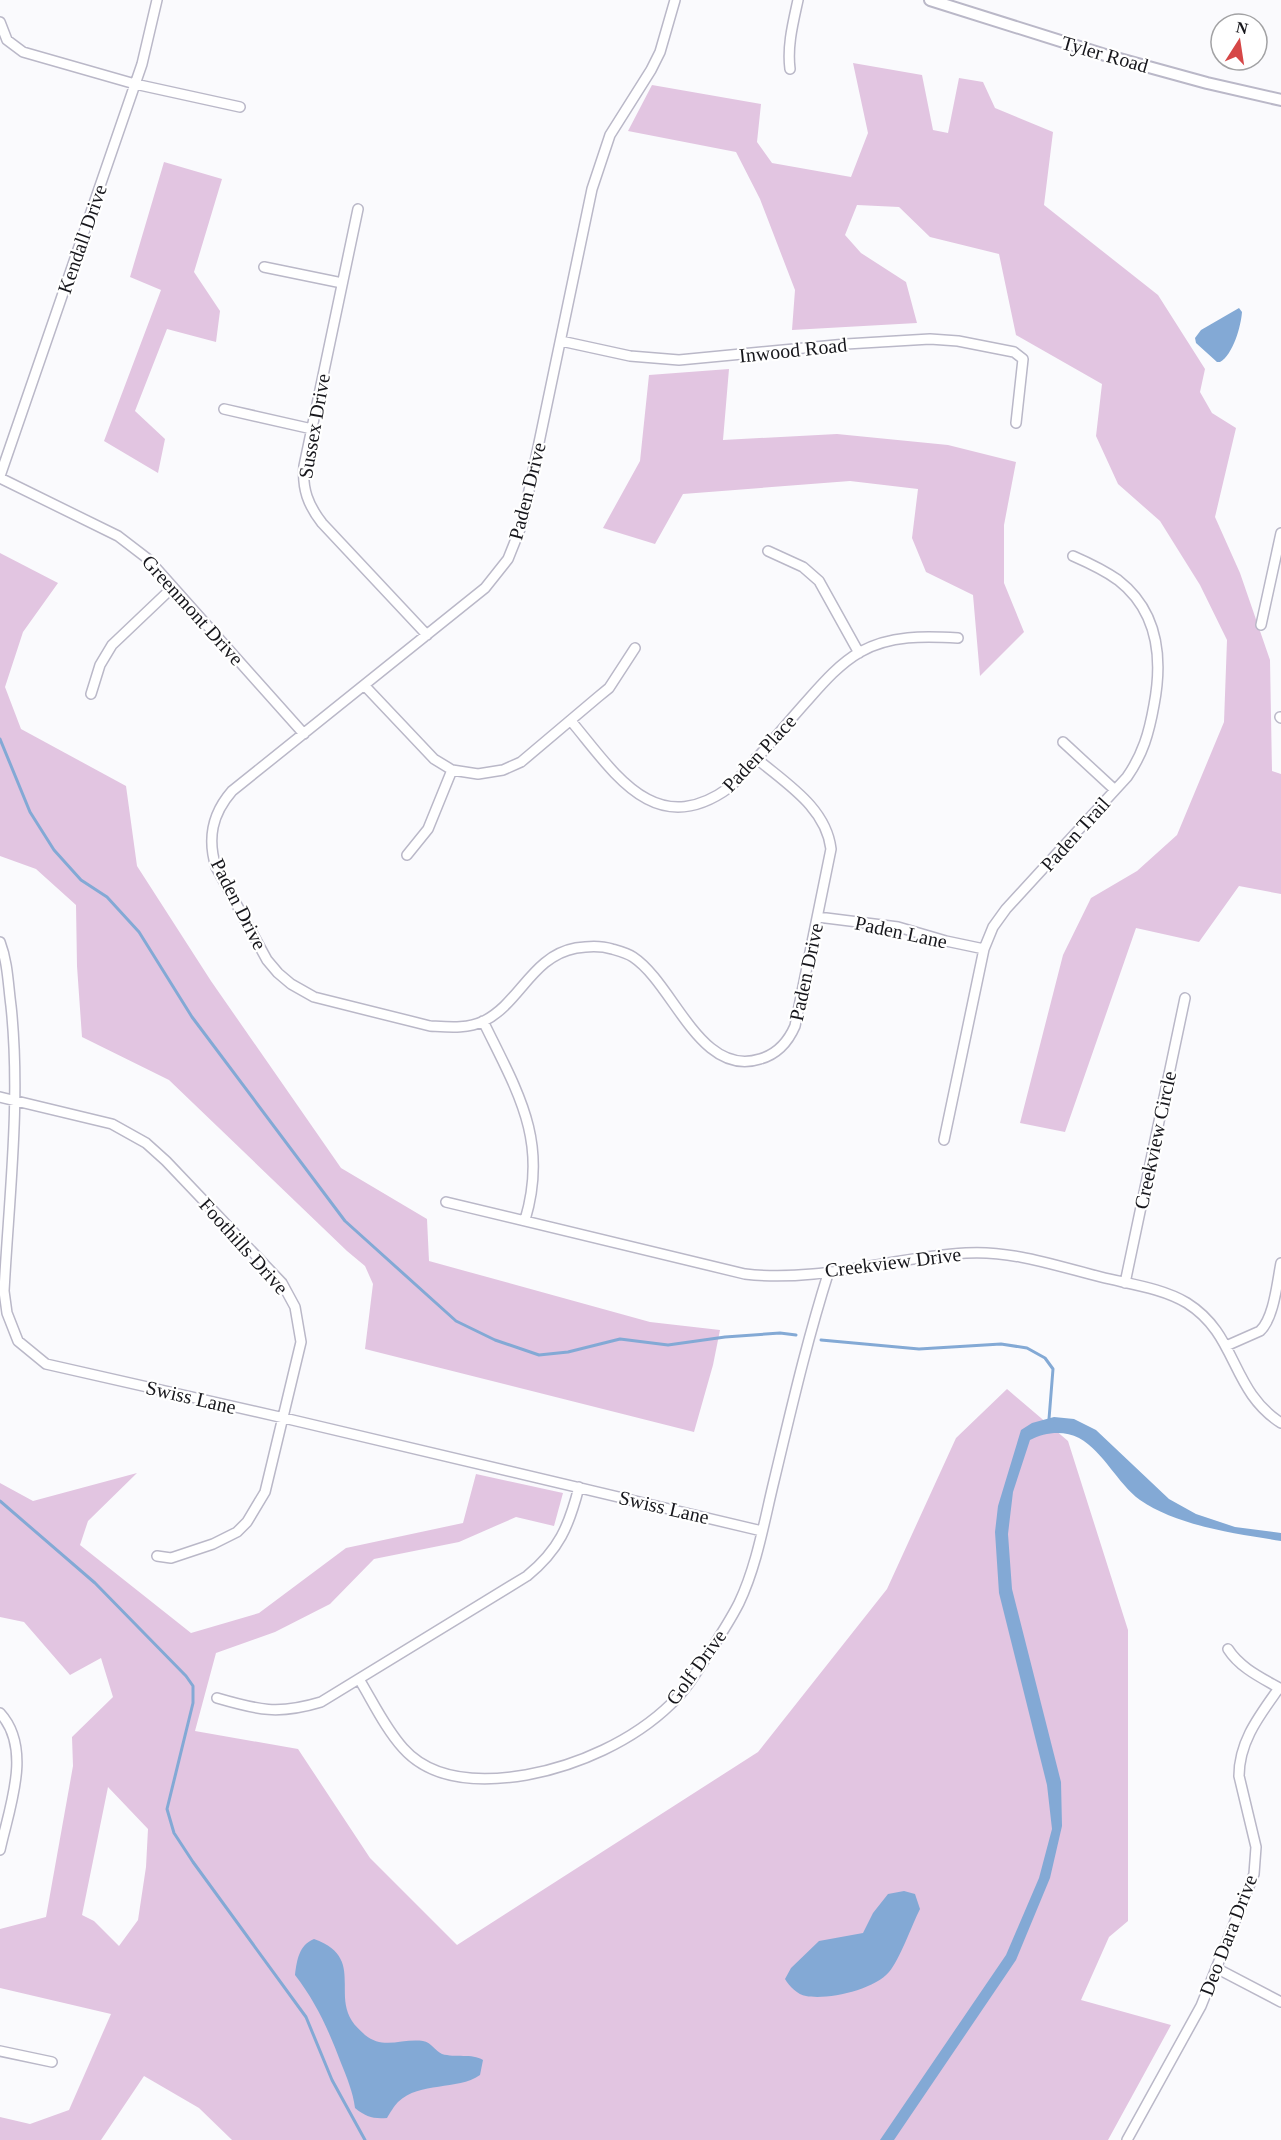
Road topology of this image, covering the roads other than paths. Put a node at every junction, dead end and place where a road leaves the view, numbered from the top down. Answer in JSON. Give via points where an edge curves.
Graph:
{"nodes":[{"id":1,"x":158,"y":0,"type":"edge"},
{"id":2,"x":675,"y":0,"type":"edge"},
{"id":3,"x":798,"y":0,"type":"edge"},
{"id":4,"x":930,"y":0,"type":"edge"},
{"id":5,"x":0,"y":22,"type":"edge"},
{"id":6,"x":790,"y":69,"type":"dead end"},
{"id":7,"x":135,"y":84,"type":"junction"},
{"id":8,"x":1281,"y":100,"type":"edge"},
{"id":9,"x":240,"y":107,"type":"dead end"},
{"id":10,"x":358,"y":209,"type":"dead end"},
{"id":11,"x":264,"y":267,"type":"dead end"},
{"id":12,"x":342,"y":283,"type":"junction"},
{"id":13,"x":561,"y":341,"type":"junction"},
{"id":14,"x":225,"y":410,"type":"dead end"},
{"id":15,"x":1016,"y":423,"type":"dead end"},
{"id":16,"x":312,"y":429,"type":"junction"},
{"id":17,"x":0,"y":477,"type":"edge"},
{"id":18,"x":1281,"y":533,"type":"edge"},
{"id":19,"x":768,"y":551,"type":"dead end"},
{"id":20,"x":1073,"y":556,"type":"dead end"},
{"id":21,"x":173,"y":587,"type":"junction"},
{"id":22,"x":1262,"y":625,"type":"dead end"},
{"id":23,"x":427,"y":635,"type":"junction"},
{"id":24,"x":958,"y":638,"type":"dead end"},
{"id":25,"x":635,"y":648,"type":"dead end"},
{"id":26,"x":859,"y":653,"type":"junction"},
{"id":27,"x":364,"y":685,"type":"junction"},
{"id":28,"x":91,"y":694,"type":"dead end"},
{"id":29,"x":571,"y":721,"type":"junction"},
{"id":30,"x":304,"y":734,"type":"junction"},
{"id":31,"x":1063,"y":742,"type":"dead end"},
{"id":32,"x":756,"y":758,"type":"junction"},
{"id":33,"x":452,"y":770,"type":"junction"},
{"id":34,"x":1115,"y":790,"type":"junction"},
{"id":35,"x":407,"y":855,"type":"dead end"},
{"id":36,"x":818,"y":917,"type":"junction"},
{"id":37,"x":0,"y":942,"type":"edge"},
{"id":38,"x":984,"y":949,"type":"junction"},
{"id":39,"x":1185,"y":998,"type":"dead end"},
{"id":40,"x":483,"y":1021,"type":"junction"},
{"id":41,"x":0,"y":1097,"type":"edge"},
{"id":42,"x":15,"y":1101,"type":"junction"},
{"id":43,"x":944,"y":1140,"type":"dead end"},
{"id":44,"x":446,"y":1202,"type":"dead end"},
{"id":45,"x":525,"y":1220,"type":"junction"},
{"id":46,"x":1281,"y":1263,"type":"edge"},
{"id":47,"x":829,"y":1270,"type":"junction"},
{"id":48,"x":1125,"y":1283,"type":"junction"},
{"id":49,"x":1226,"y":1346,"type":"junction"},
{"id":50,"x":284,"y":1418,"type":"junction"},
{"id":51,"x":1281,"y":1423,"type":"edge"},
{"id":52,"x":579,"y":1487,"type":"junction"},
{"id":53,"x":762,"y":1531,"type":"junction"},
{"id":54,"x":157,"y":1556,"type":"dead end"},
{"id":55,"x":1228,"y":1649,"type":"dead end"},
{"id":56,"x":359,"y":1679,"type":"junction"},
{"id":57,"x":1280,"y":1688,"type":"edge"},
{"id":58,"x":217,"y":1698,"type":"dead end"},
{"id":59,"x":0,"y":1713,"type":"edge"},
{"id":60,"x":0,"y":1850,"type":"edge"},
{"id":61,"x":1216,"y":1968,"type":"junction"},
{"id":62,"x":1281,"y":2002,"type":"edge"},
{"id":63,"x":0,"y":2050,"type":"edge"},
{"id":64,"x":52,"y":2062,"type":"dead end"},
{"id":65,"x":1127,"y":2140,"type":"edge"}],
"edges":[{"from":1,"to":7,"type":"street","name":"Kendall Drive"},
{"from":2,"to":13,"type":"street","name":"Paden Drive","via":[[660,52],[609,135],[591,189]]},
{"from":3,"to":6,"type":"street","via":[[789,43]]},
{"from":4,"to":8,"type":"street","name":"Tyler Road","via":[[1115,58]]},
{"from":5,"to":7,"type":"street","via":[[8,40],[23,52]]},
{"from":7,"to":9,"type":"street"},
{"from":7,"to":17,"type":"street","name":"Kendall Drive"},
{"from":10,"to":12,"type":"street","name":"Sussex Drive"},
{"from":11,"to":12,"type":"street"},
{"from":12,"to":16,"type":"street","name":"Sussex Drive"},
{"from":13,"to":15,"type":"street","name":"Inwood Road","via":[[630,356],[679,360],[846,344],[958,341],[1014,352],[1023,360]]},
{"from":13,"to":23,"type":"street","name":"Paden Drive","via":[[516,544],[494,579]]},
{"from":14,"to":16,"type":"street"},
{"from":16,"to":23,"type":"street","name":"Sussex Drive","via":[[303,478],[313,513]]},
{"from":17,"to":21,"type":"street","name":"Greenmont Drive","via":[[118,536],[148,559]]},
{"from":18,"to":22,"type":"street"},
{"from":19,"to":26,"type":"street","via":[[803,567],[819,581]]},
{"from":20,"to":34,"type":"street","name":"Paden Trail","via":[[1117,579],[1137,600],[1152,626],[1159,657],[1157,690],[1145,746]]},
{"from":21,"to":28,"type":"street","via":[[112,645],[100,665]]},
{"from":21,"to":30,"type":"street","name":"Greenmont Drive"},
{"from":23,"to":27,"type":"street","name":"Paden Drive"},
{"from":24,"to":26,"type":"street","name":"Paden Place","via":[[902,638]]},
{"from":25,"to":29,"type":"street","via":[[609,688]]},
{"from":26,"to":32,"type":"street","name":"Paden Place","via":[[828,678]]},
{"from":27,"to":30,"type":"street","name":"Paden Drive"},
{"from":27,"to":33,"type":"street","via":[[424,751]]},
{"from":29,"to":32,"type":"street","name":"Paden Place","via":[[626,786],[657,803],[683,806],[710,800],[730,787]]},
{"from":29,"to":33,"type":"street","via":[[513,767],[478,774]]},
{"from":30,"to":40,"type":"street","name":"Paden Drive","via":[[232,791],[216,813],[211,833],[216,867],[267,960],[291,984],[320,999],[430,1026],[462,1027]]},
{"from":31,"to":34,"type":"street"},
{"from":32,"to":36,"type":"street","name":"Paden Drive","via":[[808,802],[830,838]]},
{"from":33,"to":35,"type":"street","via":[[428,829]]},
{"from":34,"to":38,"type":"street","name":"Paden Trail","via":[[1000,916]]},
{"from":36,"to":38,"type":"street","name":"Paden Lane","via":[[898,927]]},
{"from":36,"to":40,"type":"street","name":"Paden Drive","via":[[795,1026],[779,1050],[760,1059],[739,1062],[715,1052],[658,981],[633,957],[602,947],[558,953],[500,1010]]},
{"from":37,"to":42,"type":"street","name":"Swiss Lane","via":[[14,1034]]},
{"from":38,"to":43,"type":"street","name":"Paden Trail"},
{"from":39,"to":48,"type":"street","name":"Creekview Circle"},
{"from":40,"to":45,"type":"street","via":[[519,1096],[530,1130],[535,1163]]},
{"from":41,"to":42,"type":"street","name":"Foothills Drive"},
{"from":42,"to":50,"type":"street","name":"Foothills Drive","via":[[112,1124],[146,1143],[282,1283],[295,1308],[301,1332]]},
{"from":42,"to":50,"type":"street","name":"Swiss Lane","via":[[4,1291],[7,1313],[18,1341],[46,1364]]},
{"from":44,"to":45,"type":"street","name":"Creekview Drive"},
{"from":45,"to":47,"type":"street","name":"Creekview Drive","via":[[745,1274],[775,1276]]},
{"from":46,"to":49,"type":"street","via":[[1264,1327]]},
{"from":47,"to":48,"type":"street","name":"Creekview Drive","via":[[985,1252]]},
{"from":47,"to":53,"type":"street","name":"Golf Drive","via":[[812,1324]]},
{"from":48,"to":49,"type":"street","name":"Creekview Drive","via":[[1167,1293],[1185,1302],[1208,1319]]},
{"from":49,"to":51,"type":"street","name":"Creekview Drive","via":[[1243,1383]]},
{"from":50,"to":52,"type":"street","name":"Swiss Lane"},
{"from":50,"to":54,"type":"street","name":"Foothills Drive","via":[[265,1492],[247,1522],[213,1544],[171,1558]]},
{"from":52,"to":53,"type":"street","name":"Swiss Lane"},
{"from":52,"to":56,"type":"street","via":[[562,1537],[537,1568]]},
{"from":53,"to":56,"type":"street","name":"Golf Drive","via":[[739,1604],[682,1692],[637,1731],[579,1760],[520,1776],[490,1779],[446,1775],[403,1748]]},
{"from":55,"to":57,"type":"street","name":"Deo Dara Drive","via":[[1243,1666]]},
{"from":56,"to":58,"type":"street","via":[[321,1702],[282,1711],[256,1710]]},
{"from":57,"to":61,"type":"street","name":"Deo Dara Drive","via":[[1248,1734],[1243,1748],[1239,1776],[1256,1847],[1254,1874]]},
{"from":59,"to":60,"type":"street","via":[[11,1729],[18,1756]]},
{"from":61,"to":62,"type":"street"},
{"from":61,"to":65,"type":"street","name":"Deo Dara Drive","via":[[1181,2045]]},
{"from":63,"to":64,"type":"street"}]}
